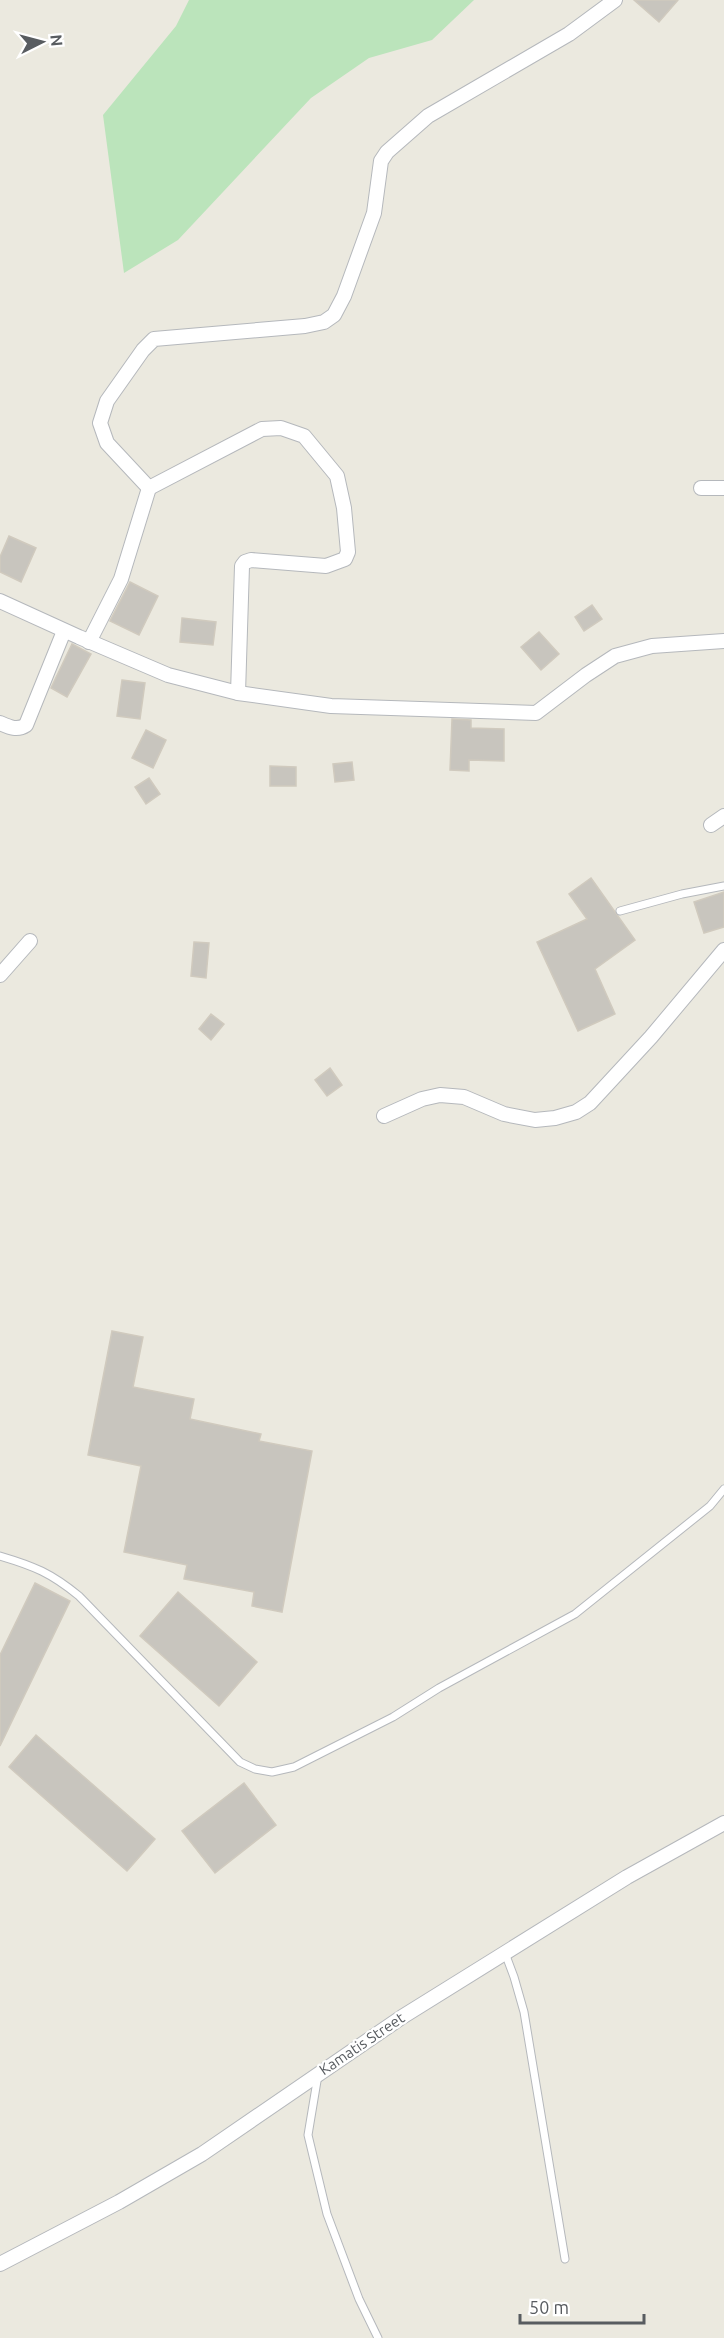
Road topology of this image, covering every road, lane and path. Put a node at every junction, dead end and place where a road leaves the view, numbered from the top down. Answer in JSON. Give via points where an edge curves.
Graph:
{"nodes":[{"id":1,"x":615,"y":0,"type":"edge"},
{"id":2,"x":149,"y":488,"type":"junction"},
{"id":3,"x":724,"y":488,"type":"edge"},
{"id":4,"x":701,"y":489,"type":"dead end"},
{"id":5,"x":0,"y":601,"type":"edge"},
{"id":6,"x":64,"y":631,"type":"junction"},
{"id":7,"x":724,"y":641,"type":"edge"},
{"id":8,"x":89,"y":642,"type":"junction"},
{"id":9,"x":238,"y":693,"type":"junction"},
{"id":10,"x":0,"y":723,"type":"edge"},
{"id":11,"x":724,"y":816,"type":"edge"},
{"id":12,"x":711,"y":825,"type":"dead end"},
{"id":13,"x":724,"y":886,"type":"edge"},
{"id":14,"x":620,"y":911,"type":"dead end"},
{"id":15,"x":30,"y":942,"type":"dead end"},
{"id":16,"x":724,"y":950,"type":"edge"},
{"id":17,"x":0,"y":975,"type":"edge"},
{"id":18,"x":384,"y":1116,"type":"dead end"},
{"id":19,"x":724,"y":1489,"type":"edge"},
{"id":20,"x":0,"y":1556,"type":"edge"},
{"id":21,"x":724,"y":1823,"type":"edge"},
{"id":22,"x":505,"y":1953,"type":"junction"},
{"id":23,"x":318,"y":2074,"type":"junction"},
{"id":24,"x":565,"y":2259,"type":"dead end"},
{"id":25,"x":0,"y":2264,"type":"edge"},
{"id":26,"x":378,"y":2338,"type":"edge"}],
"edges":[{"from":1,"to":2,"type":"street","via":[[569,34],[428,116],[387,152],[381,161],[374,213],[334,315],[305,326],[164,337],[154,339],[143,350],[107,401],[100,423],[106,443]]},
{"from":2,"to":8,"type":"street","via":[[121,579]]},
{"from":2,"to":9,"type":"street","via":[[262,429],[281,428],[304,436],[337,476],[344,508],[348,552],[345,559],[326,566],[250,560],[242,566]]},
{"from":3,"to":4,"type":"street"},
{"from":5,"to":6,"type":"street"},
{"from":6,"to":8,"type":"street"},
{"from":6,"to":10,"type":"street","via":[[26,725],[12,728]]},
{"from":7,"to":9,"type":"street","via":[[652,646],[615,656],[536,712],[332,706]]},
{"from":8,"to":9,"type":"street","via":[[168,675]]},
{"from":11,"to":12,"type":"street"},
{"from":13,"to":14,"type":"lane"},
{"from":15,"to":17,"type":"street"},
{"from":16,"to":18,"type":"street","via":[[636,1053],[590,1103],[576,1112],[535,1120],[504,1114],[464,1097],[441,1095]]},
{"from":19,"to":20,"type":"lane","via":[[710,1506],[575,1614],[393,1717],[294,1767],[272,1772],[240,1762],[59,1580],[35,1566]]},
{"from":21,"to":22,"type":"street","name":"Kamatis Street","via":[[627,1877]]},
{"from":22,"to":23,"type":"street","name":"Kamatis Street"},
{"from":22,"to":24,"type":"lane","via":[[524,2012]]},
{"from":23,"to":25,"type":"street","name":"Kamatis Street","via":[[202,2154]]},
{"from":23,"to":26,"type":"lane","via":[[308,2135],[327,2214]]}]}
